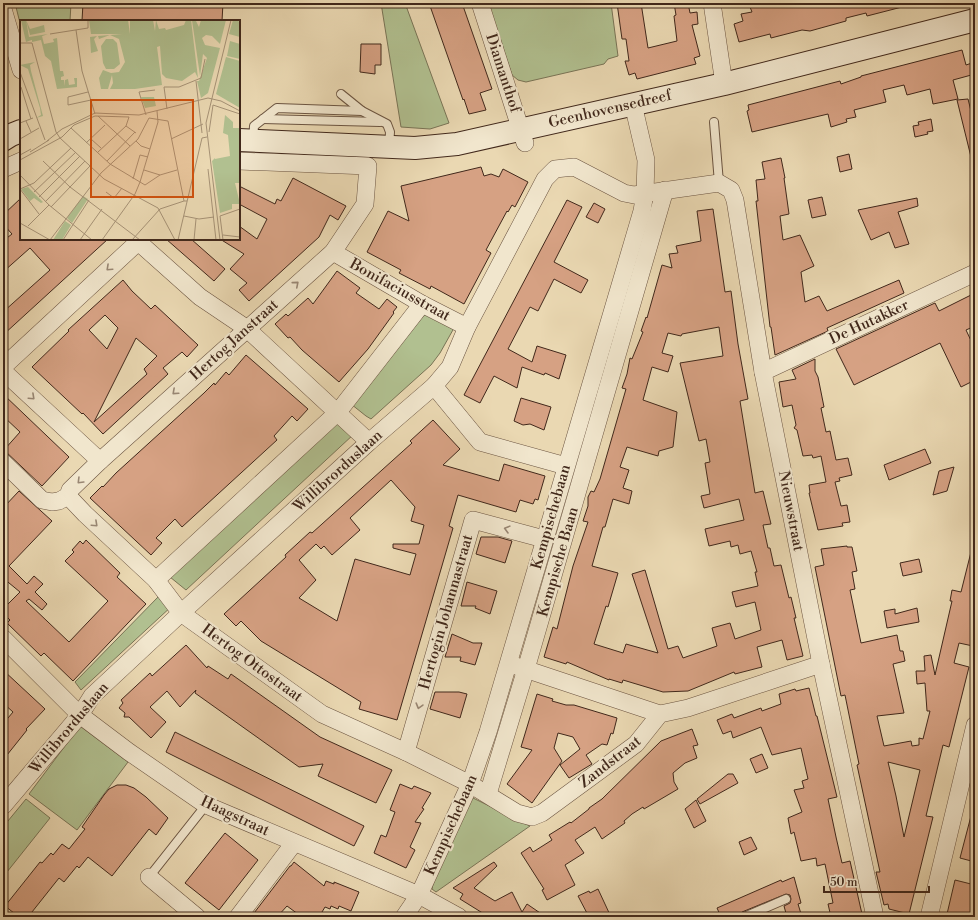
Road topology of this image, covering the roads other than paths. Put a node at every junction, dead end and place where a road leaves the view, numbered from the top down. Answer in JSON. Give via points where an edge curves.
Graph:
{"nodes":[{"id":1,"x":480,"y":3,"type":"edge"},
{"id":2,"x":712,"y":3,"type":"edge"},
{"id":3,"x":3,"y":9,"type":"edge"},
{"id":4,"x":975,"y":20,"type":"edge"},
{"id":5,"x":20,"y":67,"type":"edge"},
{"id":6,"x":724,"y":84,"type":"junction"},
{"id":7,"x":342,"y":94,"type":"dead end"},
{"id":8,"x":633,"y":104,"type":"junction"},
{"id":9,"x":362,"y":111,"type":"junction"},
{"id":10,"x":263,"y":119,"type":"junction"},
{"id":11,"x":383,"y":122,"type":"junction"},
{"id":12,"x":714,"y":122,"type":"dead end"},
{"id":13,"x":20,"y":132,"type":"edge"},
{"id":14,"x":523,"y":136,"type":"junction"},
{"id":15,"x":3,"y":140,"type":"edge"},
{"id":16,"x":246,"y":140,"type":"edge"},
{"id":17,"x":20,"y":144,"type":"edge"},
{"id":18,"x":389,"y":147,"type":"junction"},
{"id":19,"x":3,"y":148,"type":"edge"},
{"id":20,"x":20,"y":161,"type":"edge"},
{"id":21,"x":240,"y":161,"type":"edge"},
{"id":22,"x":3,"y":169,"type":"edge"},
{"id":23,"x":719,"y":183,"type":"junction"},
{"id":24,"x":665,"y":190,"type":"junction"},
{"id":25,"x":644,"y":192,"type":"junction"},
{"id":26,"x":136,"y":240,"type":"edge"},
{"id":27,"x":332,"y":252,"type":"junction"},
{"id":28,"x":975,"y":273,"type":"edge"},
{"id":29,"x":422,"y":304,"type":"junction"},
{"id":30,"x":467,"y":327,"type":"junction"},
{"id":31,"x":246,"y":328,"type":"junction"},
{"id":32,"x":3,"y":367,"type":"edge"},
{"id":33,"x":3,"y":371,"type":"edge"},
{"id":34,"x":763,"y":372,"type":"junction"},
{"id":35,"x":434,"y":386,"type":"junction"},
{"id":36,"x":338,"y":412,"type":"junction"},
{"id":37,"x":369,"y":442,"type":"junction"},
{"id":38,"x":100,"y":461,"type":"junction"},
{"id":39,"x":3,"y":462,"type":"edge"},
{"id":40,"x":566,"y":466,"type":"junction"},
{"id":41,"x":68,"y":496,"type":"junction"},
{"id":42,"x":544,"y":539,"type":"junction"},
{"id":43,"x":156,"y":580,"type":"junction"},
{"id":44,"x":181,"y":613,"type":"junction"},
{"id":45,"x":3,"y":638,"type":"edge"},
{"id":46,"x":509,"y":664,"type":"junction"},
{"id":47,"x":822,"y":664,"type":"junction"},
{"id":48,"x":526,"y":669,"type":"junction"},
{"id":49,"x":660,"y":714,"type":"junction"},
{"id":50,"x":80,"y":715,"type":"junction"},
{"id":51,"x":975,"y":725,"type":"edge"},
{"id":52,"x":406,"y":752,"type":"junction"},
{"id":53,"x":470,"y":784,"type":"junction"},
{"id":54,"x":488,"y":794,"type":"junction"},
{"id":55,"x":206,"y":805,"type":"junction"},
{"id":56,"x":3,"y":806,"type":"edge"},
{"id":57,"x":294,"y":843,"type":"junction"},
{"id":58,"x":149,"y":877,"type":"joint"},
{"id":59,"x":420,"y":895,"type":"junction"},
{"id":60,"x":786,"y":899,"type":"dead end"},
{"id":61,"x":197,"y":917,"type":"edge"},
{"id":62,"x":238,"y":917,"type":"edge"},
{"id":63,"x":404,"y":917,"type":"edge"},
{"id":64,"x":459,"y":917,"type":"edge"},
{"id":65,"x":744,"y":917,"type":"edge"},
{"id":66,"x":875,"y":917,"type":"edge"},
{"id":67,"x":929,"y":917,"type":"edge"}],
"edges":[{"from":1,"to":14,"type":"street","name":"Diamanthof"},
{"from":2,"to":6,"type":"street"},
{"from":3,"to":5,"type":"street"},
{"from":4,"to":6,"type":"street","name":"Geenhovensedreef"},
{"from":6,"to":8,"type":"street","name":"Geenhovensedreef"},
{"from":7,"to":9,"type":"lane"},
{"from":8,"to":14,"type":"street","name":"Geenhovensedreef"},
{"from":8,"to":25,"type":"street","name":"Kempischebaan","via":[[646,160]]},
{"from":9,"to":10,"type":"lane","via":[[277,108]]},
{"from":9,"to":11,"type":"lane"},
{"from":10,"to":11,"type":"lane"},
{"from":10,"to":16,"type":"lane","via":[[254,126]]},
{"from":11,"to":18,"type":"lane","via":[[387,124],[390,132]]},
{"from":12,"to":23,"type":"lane"},
{"from":13,"to":15,"type":"street"},
{"from":14,"to":18,"type":"street","name":"Geenhovensedreef","via":[[415,148]]},
{"from":16,"to":18,"type":"street","name":"Geenhovensedreef"},
{"from":17,"to":19,"type":"street"},
{"from":20,"to":22,"type":"street"},
{"from":21,"to":27,"type":"street","name":"Hertog Janstraat","via":[[368,166],[365,204]]},
{"from":23,"to":24,"type":"street"},
{"from":23,"to":34,"type":"street","name":"Nieuwstraat","via":[[731,190],[735,200]]},
{"from":24,"to":25,"type":"street"},
{"from":24,"to":48,"type":"street","name":"Kempische Baan"},
{"from":25,"to":30,"type":"street","name":"Willibrorduslaan","via":[[634,195],[624,192],[574,167],[555,169],[545,178]]},
{"from":25,"to":40,"type":"street","name":"Kempischebaan","via":[[642,211]]},
{"from":26,"to":31,"type":"street","via":[[200,297]]},
{"from":26,"to":32,"type":"street","one_way":true},
{"from":27,"to":29,"type":"street","name":"Bonifaciusstraat"},
{"from":31,"to":27,"type":"street","name":"Hertog Janstraat","one_way":true},
{"from":28,"to":34,"type":"street","name":"De Hutakker"},
{"from":29,"to":30,"type":"street","name":"Bonifaciusstraat"},
{"from":29,"to":36,"type":"street"},
{"from":30,"to":35,"type":"street","name":"Willibrorduslaan","via":[[450,367]]},
{"from":31,"to":36,"type":"street"},
{"from":31,"to":38,"type":"street","name":"Hertog Janstraat","one_way":true},
{"from":33,"to":38,"type":"street","one_way":true},
{"from":34,"to":47,"type":"street","name":"Nieuwstraat"},
{"from":35,"to":37,"type":"street","name":"Willibrorduslaan"},
{"from":35,"to":40,"type":"street","via":[[480,442]]},
{"from":36,"to":37,"type":"street"},
{"from":36,"to":43,"type":"street"},
{"from":37,"to":44,"type":"street","name":"Willibrorduslaan"},
{"from":38,"to":41,"type":"street","name":"Hertog Janstraat","one_way":true,"via":[[70,490]]},
{"from":39,"to":41,"type":"street","via":[[42,500],[59,501]]},
{"from":40,"to":42,"type":"street","name":"Kempischebaan"},
{"from":41,"to":43,"type":"street","name":"Hertog Ottostraat","one_way":true},
{"from":42,"to":46,"type":"street","name":"Kempischebaan"},
{"from":42,"to":52,"type":"street","name":"Hertogin Johannastraat","one_way":true,"via":[[473,520]]},
{"from":43,"to":44,"type":"street","name":"Hertog Ottostraat"},
{"from":44,"to":50,"type":"street","name":"Willibrorduslaan","via":[[92,696]]},
{"from":44,"to":52,"type":"street","name":"Hertog Ottostraat","via":[[322,714]]},
{"from":45,"to":50,"type":"street","name":"Haagstraat"},
{"from":46,"to":48,"type":"street"},
{"from":46,"to":53,"type":"street","name":"Kempischebaan"},
{"from":47,"to":49,"type":"street","via":[[688,708]]},
{"from":47,"to":66,"type":"street","name":"Nieuwstraat"},
{"from":48,"to":49,"type":"street"},
{"from":48,"to":54,"type":"street","name":"Kempische Baan"},
{"from":49,"to":54,"type":"street","name":"Zandstraat","via":[[636,744],[542,813],[532,817],[517,813]]},
{"from":50,"to":55,"type":"street","name":"Haagstraat"},
{"from":50,"to":56,"type":"street","name":"Willibrorduslaan"},
{"from":51,"to":67,"type":"street"},
{"from":52,"to":53,"type":"street","name":"Hertog Ottostraat"},
{"from":53,"to":54,"type":"street","name":"Zandstraat"},
{"from":53,"to":59,"type":"street","name":"Kempischebaan"},
{"from":55,"to":57,"type":"street","name":"Haagstraat"},
{"from":55,"to":58,"type":"lane"},
{"from":57,"to":59,"type":"street","name":"Haagstraat"},
{"from":57,"to":62,"type":"street"},
{"from":58,"to":61,"type":"street"},
{"from":59,"to":63,"type":"street","name":"Kempischebaan"},
{"from":59,"to":64,"type":"street","name":"Haagstraat"},
{"from":60,"to":65,"type":"lane"}]}
